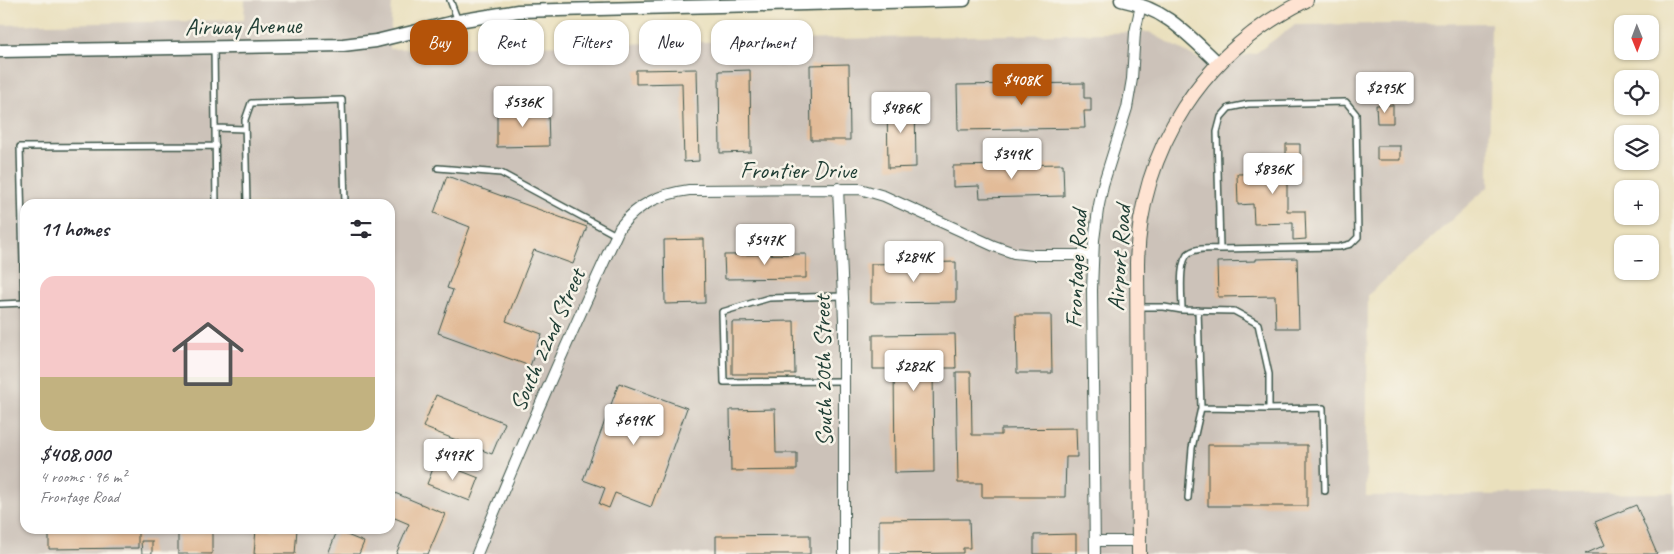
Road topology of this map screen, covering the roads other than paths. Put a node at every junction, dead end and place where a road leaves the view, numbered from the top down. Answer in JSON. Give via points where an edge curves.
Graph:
{"nodes":[{"id":1,"x":450,"y":0,"type":"edge"},
{"id":2,"x":964,"y":0,"type":"edge"},
{"id":3,"x":1121,"y":0,"type":"edge"},
{"id":4,"x":1306,"y":0,"type":"edge"},
{"id":5,"x":1141,"y":4,"type":"junction"},
{"id":6,"x":458,"y":20,"type":"edge"},
{"id":7,"x":464,"y":20,"type":"edge"},
{"id":8,"x":410,"y":33,"type":"edge"},
{"id":9,"x":214,"y":48,"type":"junction"},
{"id":10,"x":0,"y":51,"type":"edge"},
{"id":11,"x":1218,"y":63,"type":"junction"},
{"id":12,"x":215,"y":128,"type":"junction"},
{"id":13,"x":245,"y":129,"type":"junction"},
{"id":14,"x":216,"y":146,"type":"junction"},
{"id":15,"x":438,"y":168,"type":"dead end"},
{"id":16,"x":838,"y":188,"type":"junction"},
{"id":17,"x":22,"y":199,"type":"edge"},
{"id":18,"x":216,"y":199,"type":"edge"},
{"id":19,"x":247,"y":199,"type":"edge"},
{"id":20,"x":345,"y":199,"type":"edge"},
{"id":21,"x":616,"y":235,"type":"junction"},
{"id":22,"x":1220,"y":249,"type":"junction"},
{"id":23,"x":608,"y":253,"type":"joint"},
{"id":24,"x":1093,"y":255,"type":"junction"},
{"id":25,"x":843,"y":296,"type":"junction"},
{"id":26,"x":20,"y":303,"type":"edge"},
{"id":27,"x":0,"y":304,"type":"edge"},
{"id":28,"x":1137,"y":307,"type":"junction"},
{"id":29,"x":1182,"y":310,"type":"junction"},
{"id":30,"x":1198,"y":310,"type":"junction"},
{"id":31,"x":844,"y":381,"type":"junction"},
{"id":32,"x":1201,"y":408,"type":"junction"},
{"id":33,"x":1269,"y":409,"type":"junction"},
{"id":34,"x":1324,"y":491,"type":"dead end"},
{"id":35,"x":1188,"y":498,"type":"dead end"},
{"id":36,"x":1095,"y":541,"type":"junction"},
{"id":37,"x":1139,"y":547,"type":"edge"},
{"id":38,"x":477,"y":554,"type":"edge"},
{"id":39,"x":844,"y":554,"type":"edge"},
{"id":40,"x":1095,"y":554,"type":"edge"}],
"edges":[{"from":1,"to":6,"type":"lane"},
{"from":2,"to":7,"type":"street","name":"Airway Avenue","via":[[518,11]]},
{"from":3,"to":5,"type":"street"},
{"from":4,"to":11,"type":"main road","name":"Airport Road","via":[[1262,25]]},
{"from":5,"to":11,"type":"street","via":[[1172,20]]},
{"from":5,"to":24,"type":"street","name":"Frontage Road","via":[[1129,98],[1100,197]]},
{"from":8,"to":9,"type":"street","name":"Airway Avenue","via":[[343,45]]},
{"from":9,"to":10,"type":"street","name":"Airway Avenue"},
{"from":9,"to":12,"type":"lane"},
{"from":11,"to":28,"type":"main road","name":"Airport Road","via":[[1183,108],[1153,171],[1138,236]]},
{"from":12,"to":13,"type":"lane"},
{"from":12,"to":14,"type":"lane"},
{"from":13,"to":19,"type":"lane"},
{"from":13,"to":20,"type":"lane","via":[[251,103],[342,100]]},
{"from":14,"to":17,"type":"lane","via":[[20,147]]},
{"from":14,"to":18,"type":"lane"},
{"from":15,"to":21,"type":"lane","via":[[501,173]]},
{"from":16,"to":21,"type":"street","name":"Frontier Drive","via":[[676,192],[636,209]]},
{"from":16,"to":24,"type":"street","name":"Frontier Drive","via":[[865,190],[884,196],[1014,253]]},
{"from":16,"to":25,"type":"street","name":"South 20th Street"},
{"from":21,"to":23,"type":"street","name":"Frontier Drive"},
{"from":22,"to":22,"type":"lane","via":[[1339,247],[1351,244],[1358,237],[1356,114],[1346,102],[1248,104],[1228,108],[1221,117],[1217,132]]},
{"from":22,"to":29,"type":"lane","via":[[1189,253],[1182,264]]},
{"from":23,"to":38,"type":"street","name":"South 22nd Street","via":[[523,440]]},
{"from":24,"to":36,"type":"street","name":"Frontage Road"},
{"from":25,"to":31,"type":"street","name":"South 20th Street"},
{"from":25,"to":31,"type":"lane","via":[[769,298],[722,312],[724,382]]},
{"from":26,"to":27,"type":"lane"},
{"from":28,"to":29,"type":"lane"},
{"from":28,"to":37,"type":"main road","name":"Airport Road"},
{"from":29,"to":30,"type":"lane"},
{"from":30,"to":32,"type":"lane"},
{"from":30,"to":33,"type":"lane","via":[[1234,311],[1258,324],[1269,374]]},
{"from":31,"to":39,"type":"street","name":"South 20th Street"},
{"from":32,"to":33,"type":"lane"},
{"from":32,"to":35,"type":"lane","via":[[1192,448]]},
{"from":33,"to":34,"type":"lane","via":[[1323,408]]},
{"from":36,"to":37,"type":"street"},
{"from":36,"to":40,"type":"street","name":"Frontage Road"}]}
